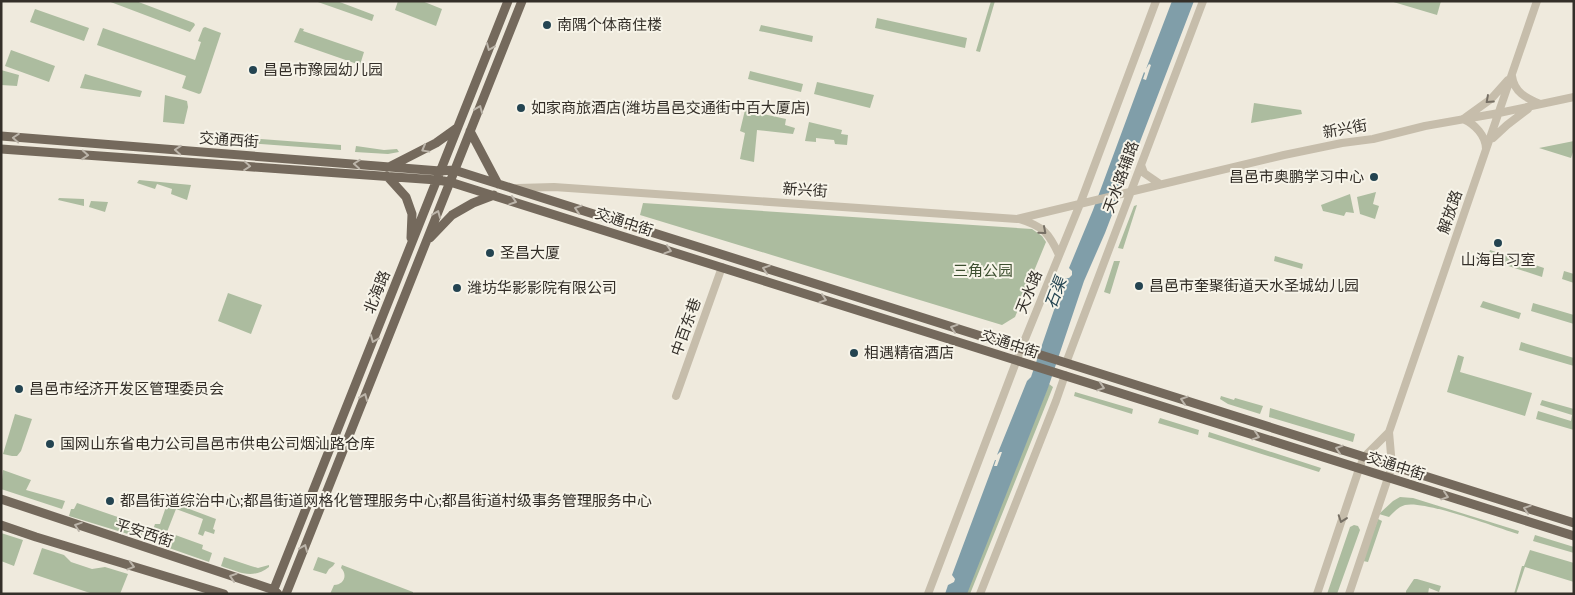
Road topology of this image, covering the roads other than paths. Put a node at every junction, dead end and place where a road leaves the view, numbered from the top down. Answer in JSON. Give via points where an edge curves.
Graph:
{"nodes":[{"id":1,"x":508,"y":1,"type":"edge"},
{"id":2,"x":522,"y":1,"type":"edge"},
{"id":3,"x":1156,"y":1,"type":"edge"},
{"id":4,"x":1203,"y":1,"type":"edge"},
{"id":5,"x":1537,"y":1,"type":"edge"},
{"id":6,"x":1512,"y":75,"type":"junction"},
{"id":7,"x":1574,"y":97,"type":"edge"},
{"id":8,"x":1538,"y":105,"type":"junction"},
{"id":9,"x":1499,"y":113,"type":"junction"},
{"id":10,"x":1463,"y":119,"type":"junction"},
{"id":11,"x":458,"y":128,"type":"junction"},
{"id":12,"x":470,"y":131,"type":"junction"},
{"id":13,"x":1,"y":136,"type":"edge"},
{"id":14,"x":1490,"y":142,"type":"junction"},
{"id":15,"x":1,"y":149,"type":"edge"},
{"id":16,"x":1486,"y":150,"type":"junction"},
{"id":17,"x":1141,"y":165,"type":"junction"},
{"id":18,"x":391,"y":166,"type":"junction"},
{"id":19,"x":454,"y":170,"type":"junction"},
{"id":20,"x":439,"y":175,"type":"junction"},
{"id":21,"x":388,"y":176,"type":"junction"},
{"id":22,"x":450,"y":182,"type":"junction"},
{"id":23,"x":498,"y":184,"type":"junction"},
{"id":24,"x":1160,"y":184,"type":"junction"},
{"id":25,"x":512,"y":188,"type":"junction"},
{"id":26,"x":1131,"y":191,"type":"junction"},
{"id":27,"x":494,"y":195,"type":"junction"},
{"id":28,"x":1080,"y":204,"type":"junction"},
{"id":29,"x":1017,"y":219,"type":"junction"},
{"id":30,"x":426,"y":241,"type":"junction"},
{"id":31,"x":410,"y":246,"type":"junction"},
{"id":32,"x":1059,"y":255,"type":"junction"},
{"id":33,"x":722,"y":267,"type":"junction"},
{"id":34,"x":1021,"y":349,"type":"junction"},
{"id":35,"x":1017,"y":360,"type":"junction"},
{"id":36,"x":1062,"y":362,"type":"junction"},
{"id":37,"x":1065,"y":375,"type":"junction"},
{"id":38,"x":676,"y":396,"type":"dead end"},
{"id":39,"x":1389,"y":432,"type":"junction"},
{"id":40,"x":1364,"y":457,"type":"junction"},
{"id":41,"x":1392,"y":466,"type":"junction"},
{"id":42,"x":1359,"y":468,"type":"junction"},
{"id":43,"x":1389,"y":478,"type":"junction"},
{"id":44,"x":1,"y":499,"type":"edge"},
{"id":45,"x":1574,"y":524,"type":"edge"},
{"id":46,"x":1,"y":526,"type":"edge"},
{"id":47,"x":1574,"y":536,"type":"edge"},
{"id":48,"x":275,"y":593,"type":"edge"},
{"id":49,"x":224,"y":594,"type":"edge"},
{"id":50,"x":286,"y":594,"type":"edge"},
{"id":51,"x":928,"y":594,"type":"edge"},
{"id":52,"x":980,"y":594,"type":"edge"},
{"id":53,"x":1317,"y":594,"type":"edge"},
{"id":54,"x":1349,"y":594,"type":"edge"}],
"edges":[{"from":1,"to":11,"type":"main road","name":"北海路","one_way":true},
{"from":12,"to":2,"type":"main road","name":"北海路","one_way":true},
{"from":3,"to":28,"type":"street","name":"天水路"},
{"from":4,"to":17,"type":"street","name":"天水路辅路"},
{"from":5,"to":6,"type":"street","name":"解放路"},
{"from":6,"to":8,"type":"street","via":[[1518,91]]},
{"from":6,"to":9,"type":"street","name":"解放路"},
{"from":6,"to":10,"type":"street","one_way":true,"via":[[1491,99]]},
{"from":7,"to":8,"type":"street","name":"新兴街"},
{"from":8,"to":9,"type":"street","name":"新兴街"},
{"from":8,"to":14,"type":"street","via":[[1507,125]]},
{"from":9,"to":10,"type":"street","name":"新兴街"},
{"from":9,"to":14,"type":"street","name":"解放路"},
{"from":10,"to":16,"type":"street","via":[[1481,134]]},
{"from":10,"to":24,"type":"street","name":"新兴街"},
{"from":11,"to":18,"type":"main road","one_way":true},
{"from":11,"to":20,"type":"main road","name":"北海路"},
{"from":12,"to":19,"type":"main road","name":"北海路"},
{"from":12,"to":23,"type":"main road"},
{"from":18,"to":13,"type":"main road","name":"交通西街","one_way":true},
{"from":14,"to":16,"type":"street","name":"解放路"},
{"from":15,"to":21,"type":"main road","name":"交通西街","one_way":true},
{"from":16,"to":39,"type":"street","name":"解放路"},
{"from":17,"to":24,"type":"street","via":[[1144,173]]},
{"from":17,"to":26,"type":"street","name":"天水路辅路"},
{"from":18,"to":20,"type":"main road","name":"交通西街"},
{"from":19,"to":20,"type":"main road","name":"交通西街"},
{"from":19,"to":22,"type":"main road","name":"北海路"},
{"from":19,"to":23,"type":"main road","name":"交通中街"},
{"from":20,"to":21,"type":"main road","name":"交通西街"},
{"from":20,"to":22,"type":"main road","name":"交通中街"},
{"from":20,"to":31,"type":"main road","name":"北海路"},
{"from":21,"to":31,"type":"main road","via":[[406,197],[412,214]]},
{"from":22,"to":27,"type":"main road","name":"交通中街"},
{"from":30,"to":22,"type":"main road","name":"北海路","one_way":true},
{"from":23,"to":25,"type":"main road","name":"交通中街"},
{"from":24,"to":26,"type":"street","name":"新兴街"},
{"from":25,"to":29,"type":"street","name":"新兴街","via":[[554,187]]},
{"from":34,"to":25,"type":"main road","name":"交通中街","one_way":true},
{"from":26,"to":28,"type":"street","name":"新兴街"},
{"from":26,"to":36,"type":"street","name":"天水路辅路"},
{"from":27,"to":30,"type":"main road","via":[[452,215]]},
{"from":27,"to":33,"type":"main road","name":"交通中街","one_way":true},
{"from":28,"to":29,"type":"street","name":"新兴街"},
{"from":28,"to":32,"type":"street","name":"天水路"},
{"from":29,"to":32,"type":"street","one_way":true,"via":[[1045,230]]},
{"from":50,"to":30,"type":"main road","name":"北海路","one_way":true},
{"from":31,"to":48,"type":"main road","name":"北海路","one_way":true},
{"from":32,"to":34,"type":"street","name":"天水路"},
{"from":33,"to":35,"type":"main road","name":"交通中街","one_way":true},
{"from":33,"to":38,"type":"street","name":"中百东巷"},
{"from":34,"to":35,"type":"street","name":"天水路"},
{"from":34,"to":36,"type":"main road","name":"交通中街"},
{"from":35,"to":37,"type":"main road","name":"交通中街"},
{"from":35,"to":51,"type":"street","name":"天水路"},
{"from":40,"to":36,"type":"main road","name":"交通中街","one_way":true},
{"from":37,"to":42,"type":"main road","name":"交通中街","one_way":true},
{"from":37,"to":52,"type":"street"},
{"from":39,"to":40,"type":"street","name":"解放路"},
{"from":39,"to":41,"type":"street","name":"解放路"},
{"from":40,"to":41,"type":"main road","name":"交通中街"},
{"from":40,"to":42,"type":"street","name":"解放路"},
{"from":41,"to":43,"type":"street","name":"解放路"},
{"from":45,"to":41,"type":"main road","name":"交通中街","one_way":true},
{"from":42,"to":43,"type":"main road","name":"交通中街"},
{"from":42,"to":53,"type":"street","name":"解放路","one_way":true},
{"from":43,"to":47,"type":"main road","name":"交通中街","one_way":true},
{"from":43,"to":54,"type":"street","name":"解放路"},
{"from":48,"to":44,"type":"main road","name":"平安西街","one_way":true},
{"from":46,"to":49,"type":"main road","one_way":true}]}
